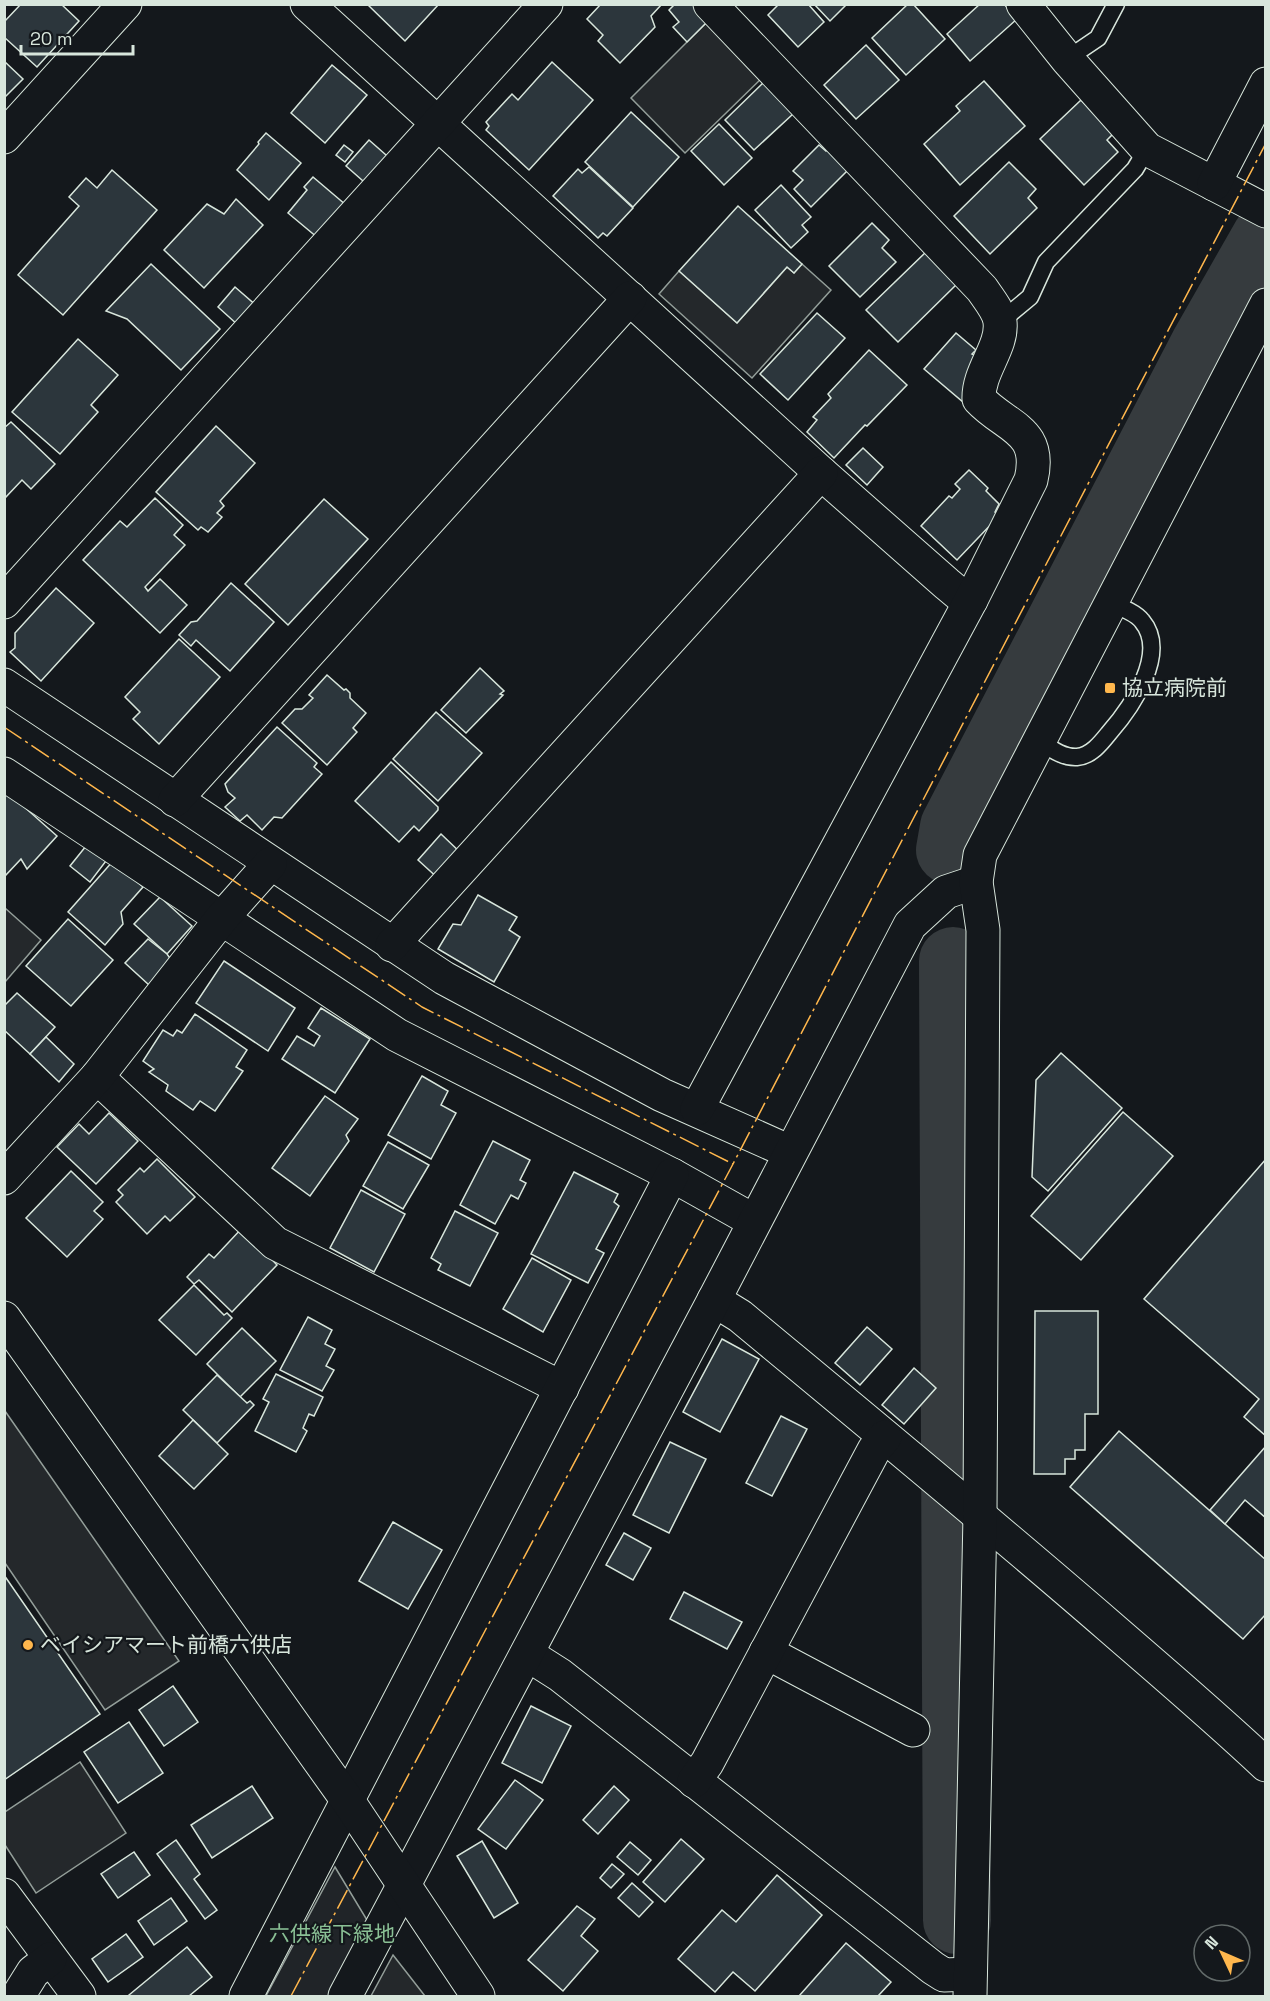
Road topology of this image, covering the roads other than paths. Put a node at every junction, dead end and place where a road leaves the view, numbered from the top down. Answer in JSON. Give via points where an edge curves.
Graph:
{"nodes":[{"id":1,"x":307,"y":4,"type":"edge"},
{"id":2,"x":546,"y":4,"type":"edge"},
{"id":3,"x":710,"y":4,"type":"edge"},
{"id":4,"x":1023,"y":4,"type":"edge"},
{"id":5,"x":1116,"y":4,"type":"edge"},
{"id":6,"x":123,"y":5,"type":"edge"},
{"id":7,"x":1067,"y":59,"type":"junction"},
{"id":8,"x":1266,"y":84,"type":"edge"},
{"id":9,"x":439,"y":123,"type":"junction"},
{"id":10,"x":4,"y":137,"type":"edge"},
{"id":11,"x":1147,"y":149,"type":"junction"},
{"id":12,"x":1214,"y":184,"type":"junction"},
{"id":13,"x":1265,"y":211,"type":"edge"},
{"id":14,"x":630,"y":298,"type":"junction"},
{"id":15,"x":1266,"y":305,"type":"edge"},
{"id":16,"x":1000,"y":322,"type":"junction"},
{"id":17,"x":821,"y":473,"type":"junction"},
{"id":18,"x":971,"y":600,"type":"junction"},
{"id":19,"x":4,"y":602,"type":"edge"},
{"id":20,"x":1125,"y":610,"type":"junction"},
{"id":21,"x":4,"y":685,"type":"edge"},
{"id":22,"x":1052,"y":749,"type":"junction"},
{"id":23,"x":4,"y":774,"type":"edge"},
{"id":24,"x":175,"y":800,"type":"junction"},
{"id":25,"x":270,"y":864,"type":"junction"},
{"id":26,"x":976,"y":882,"type":"junction"},
{"id":27,"x":222,"y":918,"type":"junction"},
{"id":28,"x":392,"y":945,"type":"junction"},
{"id":29,"x":97,"y":1077,"type":"junction"},
{"id":30,"x":697,"y":1109,"type":"junction"},
{"id":31,"x":790,"y":1152,"type":"junction"},
{"id":32,"x":672,"y":1175,"type":"junction"},
{"id":33,"x":4,"y":1178,"type":"edge"},
{"id":34,"x":754,"y":1221,"type":"junction"},
{"id":35,"x":714,"y":1300,"type":"junction"},
{"id":36,"x":4,"y":1318,"type":"edge"},
{"id":37,"x":562,"y":1388,"type":"junction"},
{"id":38,"x":885,"y":1437,"type":"junction"},
{"id":39,"x":975,"y":1511,"type":"junction"},
{"id":40,"x":766,"y":1652,"type":"junction"},
{"id":41,"x":527,"y":1654,"type":"junction"},
{"id":42,"x":913,"y":1730,"type":"dead end"},
{"id":43,"x":1266,"y":1766,"type":"edge"},
{"id":44,"x":694,"y":1780,"type":"junction"},
{"id":45,"x":348,"y":1801,"type":"junction"},
{"id":46,"x":404,"y":1887,"type":"junction"},
{"id":47,"x":4,"y":1895,"type":"edge"},
{"id":48,"x":50,"y":1959,"type":"junction"},
{"id":49,"x":970,"y":1985,"type":"edge"},
{"id":50,"x":18,"y":1996,"type":"edge"},
{"id":51,"x":79,"y":1996,"type":"edge"},
{"id":52,"x":246,"y":1996,"type":"edge"},
{"id":53,"x":345,"y":1996,"type":"edge"},
{"id":54,"x":478,"y":1996,"type":"edge"}],
"edges":[{"from":1,"to":9,"type":"street"},
{"from":2,"to":9,"type":"street"},
{"from":3,"to":16,"type":"street","via":[[982,289]]},
{"from":4,"to":7,"type":"street"},
{"from":5,"to":7,"type":"lane","via":[[1098,38]]},
{"from":6,"to":10,"type":"street"},
{"from":7,"to":11,"type":"street"},
{"from":8,"to":12,"type":"street"},
{"from":9,"to":14,"type":"street"},
{"from":9,"to":19,"type":"street"},
{"from":11,"to":12,"type":"street"},
{"from":11,"to":16,"type":"lane","via":[[1134,169],[1047,262],[1030,297]]},
{"from":12,"to":13,"type":"street"},
{"from":14,"to":17,"type":"street"},
{"from":14,"to":24,"type":"street"},
{"from":15,"to":20,"type":"street"},
{"from":16,"to":18,"type":"street","via":[[997,342],[981,377],[979,399],[1020,430],[1035,464],[1031,480]]},
{"from":17,"to":18,"type":"street","via":[[947,584]]},
{"from":17,"to":28,"type":"street"},
{"from":18,"to":30,"type":"street"},
{"from":20,"to":22,"type":"street"},
{"from":20,"to":22,"type":"lane","via":[[1146,626],[1151,649],[1142,688],[1120,721],[1092,750],[1080,757]]},
{"from":21,"to":24,"type":"street"},
{"from":22,"to":26,"type":"street","via":[[980,855]]},
{"from":23,"to":27,"type":"street"},
{"from":24,"to":25,"type":"street"},
{"from":25,"to":27,"type":"street"},
{"from":25,"to":28,"type":"street"},
{"from":26,"to":31,"type":"street","via":[[946,892],[910,925]]},
{"from":26,"to":39,"type":"street","via":[[983,930]]},
{"from":27,"to":29,"type":"street"},
{"from":27,"to":32,"type":"street","via":[[398,1035]]},
{"from":28,"to":30,"type":"street","via":[[444,978],[663,1095]]},
{"from":29,"to":33,"type":"street"},
{"from":29,"to":37,"type":"street","via":[[275,1243]]},
{"from":30,"to":31,"type":"street"},
{"from":31,"to":34,"type":"street"},
{"from":32,"to":34,"type":"street"},
{"from":32,"to":37,"type":"street"},
{"from":34,"to":35,"type":"street"},
{"from":35,"to":38,"type":"street","via":[[741,1316]]},
{"from":35,"to":41,"type":"street"},
{"from":36,"to":45,"type":"street"},
{"from":37,"to":45,"type":"street"},
{"from":38,"to":39,"type":"street"},
{"from":38,"to":40,"type":"street","via":[[874,1450]]},
{"from":39,"to":43,"type":"street","via":[[1223,1724]]},
{"from":39,"to":49,"type":"street"},
{"from":40,"to":42,"type":"street"},
{"from":40,"to":44,"type":"street"},
{"from":41,"to":44,"type":"street","via":[[560,1675]]},
{"from":41,"to":46,"type":"street"},
{"from":44,"to":49,"type":"street","via":[[933,1968]]},
{"from":45,"to":46,"type":"street"},
{"from":45,"to":52,"type":"street"},
{"from":46,"to":53,"type":"street"},
{"from":46,"to":54,"type":"street"},
{"from":47,"to":48,"type":"street"},
{"from":48,"to":50,"type":"street","via":[[33,1972]]},
{"from":48,"to":51,"type":"street"}]}
